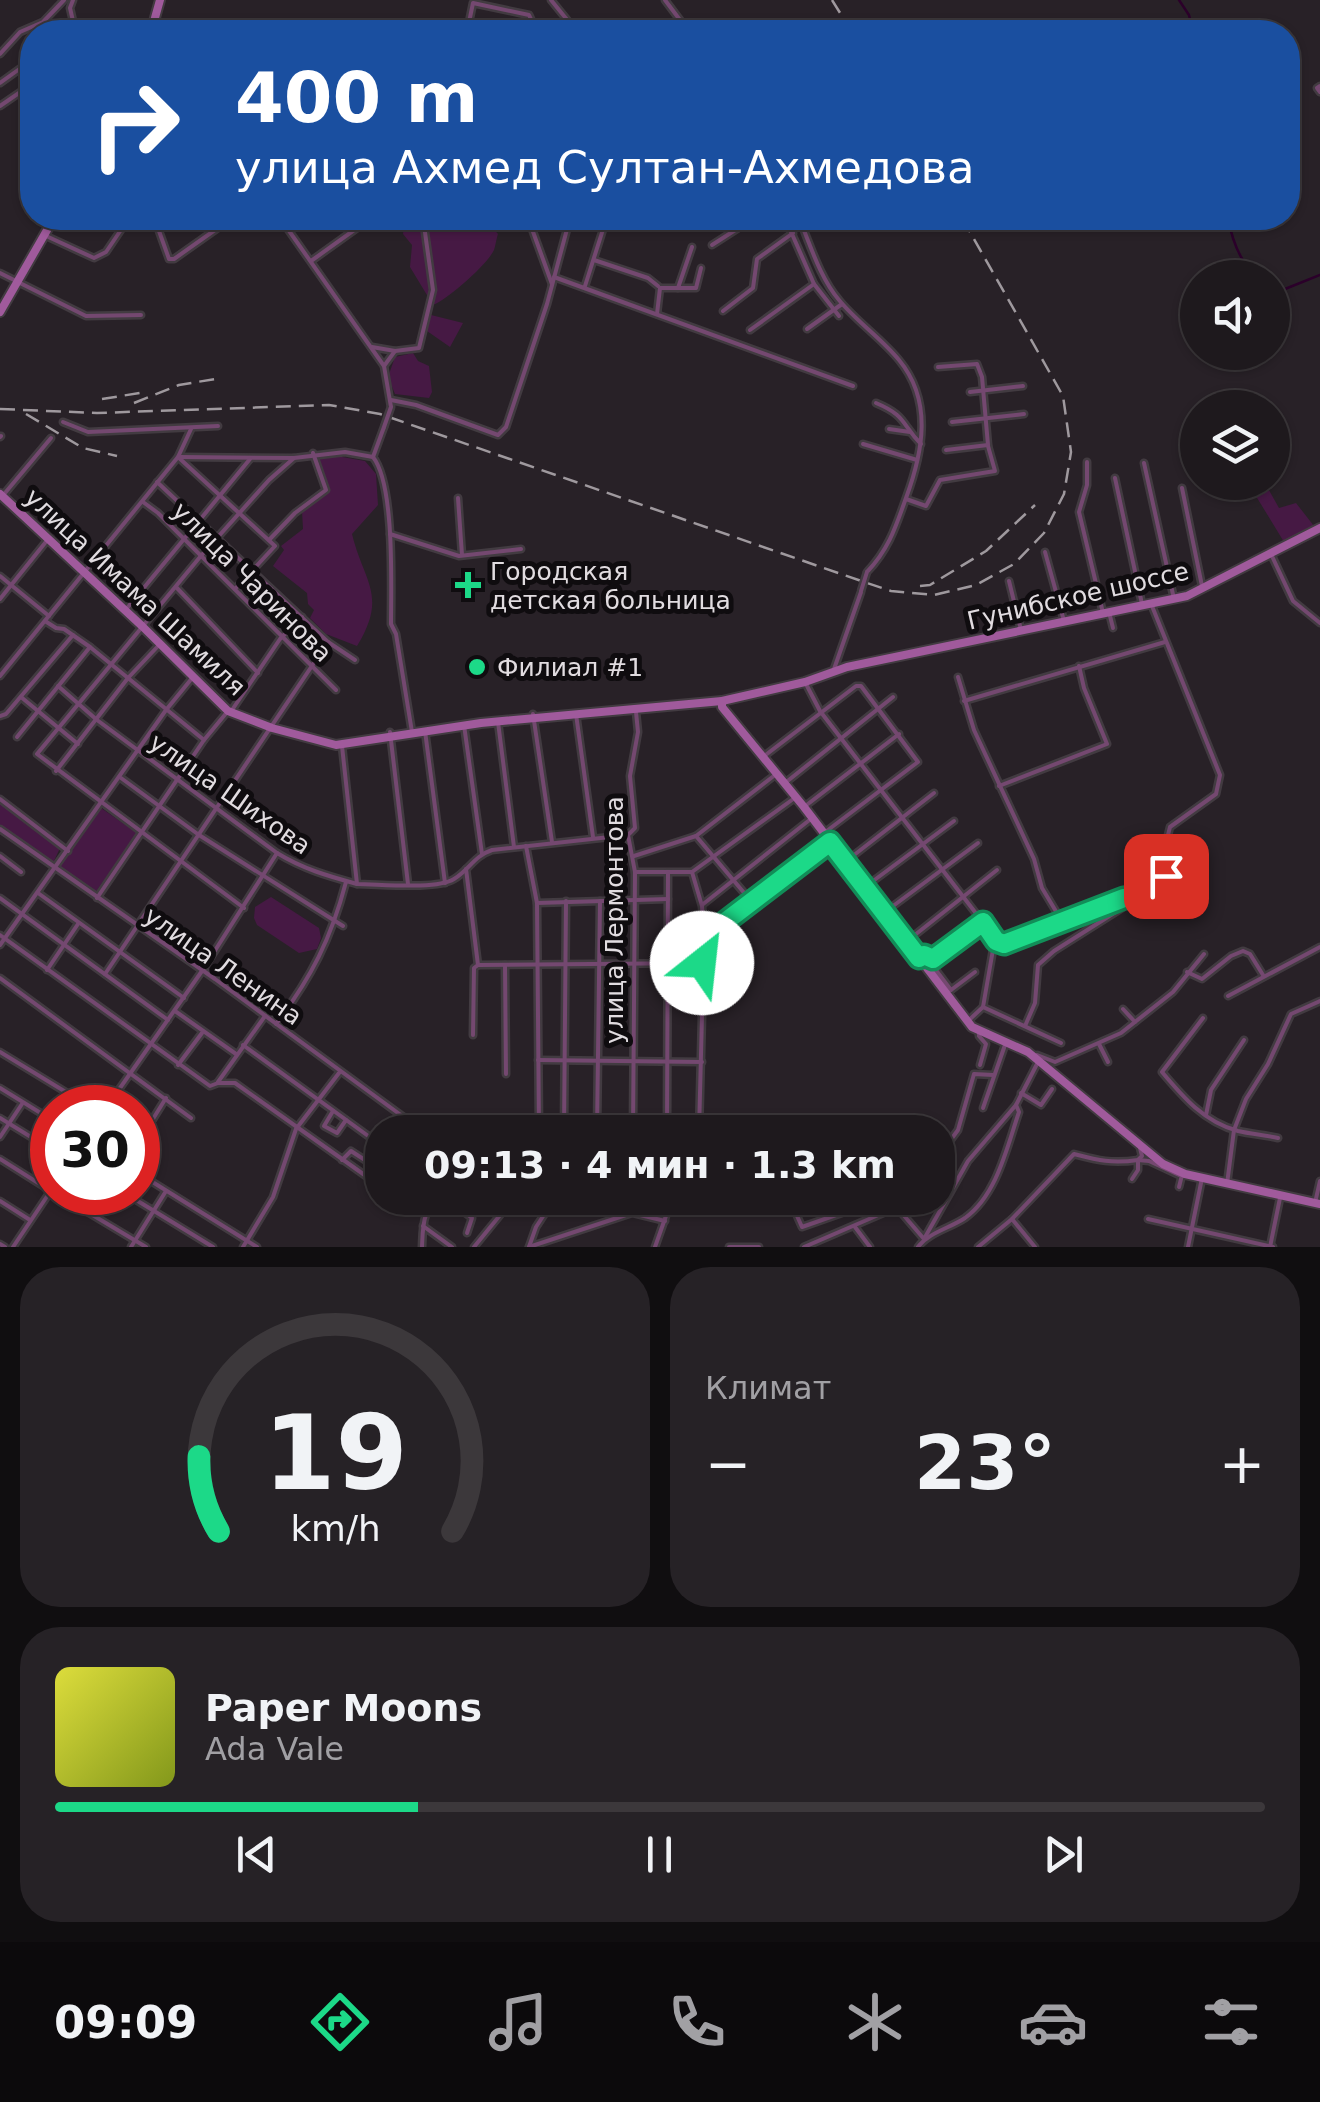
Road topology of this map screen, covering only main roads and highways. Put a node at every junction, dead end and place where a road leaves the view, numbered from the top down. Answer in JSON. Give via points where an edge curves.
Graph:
{"nodes":[{"id":1,"x":46,"y":230,"type":"edge"},
{"id":2,"x":46,"y":230,"type":"edge"},
{"id":3,"x":16,"y":282,"type":"junction"},
{"id":4,"x":0,"y":310,"type":"edge"},
{"id":5,"x":2,"y":492,"type":"edge"},
{"id":6,"x":1320,"y":528,"type":"edge"},
{"id":7,"x":87,"y":570,"type":"junction"},
{"id":8,"x":143,"y":624,"type":"junction"},
{"id":9,"x":833,"y":670,"type":"joint"},
{"id":10,"x":194,"y":675,"type":"junction"},
{"id":11,"x":804,"y":680,"type":"junction"},
{"id":12,"x":722,"y":701,"type":"junction"},
{"id":13,"x":533,"y":716,"type":"junction"},
{"id":14,"x":412,"y":730,"type":"junction"},
{"id":15,"x":341,"y":743,"type":"junction"},
{"id":16,"x":1318,"y":1203,"type":"edge"}],
"edges":[{"from":1,"to":3,"type":"main road"},
{"from":2,"to":3,"type":"main road"},
{"from":3,"to":4,"type":"main road"},
{"from":5,"to":7,"type":"main road","name":"улица Имама Шамиля"},
{"from":5,"to":7,"type":"main road","name":"улица Имама Шамиля"},
{"from":6,"to":9,"type":"main road","name":"Гунибское шоссе","via":[[1174,599]]},
{"from":7,"to":8,"type":"main road","name":"улица Имама Шамиля"},
{"from":7,"to":8,"type":"main road","name":"улица Имама Шамиля"},
{"from":8,"to":10,"type":"main road","name":"улица Имама Шамиля"},
{"from":8,"to":10,"type":"main road","name":"улица Имама Шамиля"},
{"from":9,"to":11,"type":"main road","name":"улица Имама Шамиля"},
{"from":10,"to":15,"type":"main road","name":"улица Имама Шамиля","via":[[230,710]]},
{"from":11,"to":12,"type":"main road","name":"улица Имама Шамиля"},
{"from":11,"to":13,"type":"main road","name":"улица Имама Шамиля","via":[[716,699]]},
{"from":12,"to":13,"type":"main road","name":"улица Имама Шамиля"},
{"from":12,"to":16,"type":"main road","via":[[979,1031],[1039,1059],[1140,1148],[1183,1175]]},
{"from":13,"to":14,"type":"main road","name":"улица Имама Шамиля"},
{"from":13,"to":14,"type":"main road","name":"улица Имама Шамиля"},
{"from":14,"to":15,"type":"main road","name":"улица Имама Шамиля"},
{"from":14,"to":15,"type":"main road","name":"улица Имама Шамиля"}]}
